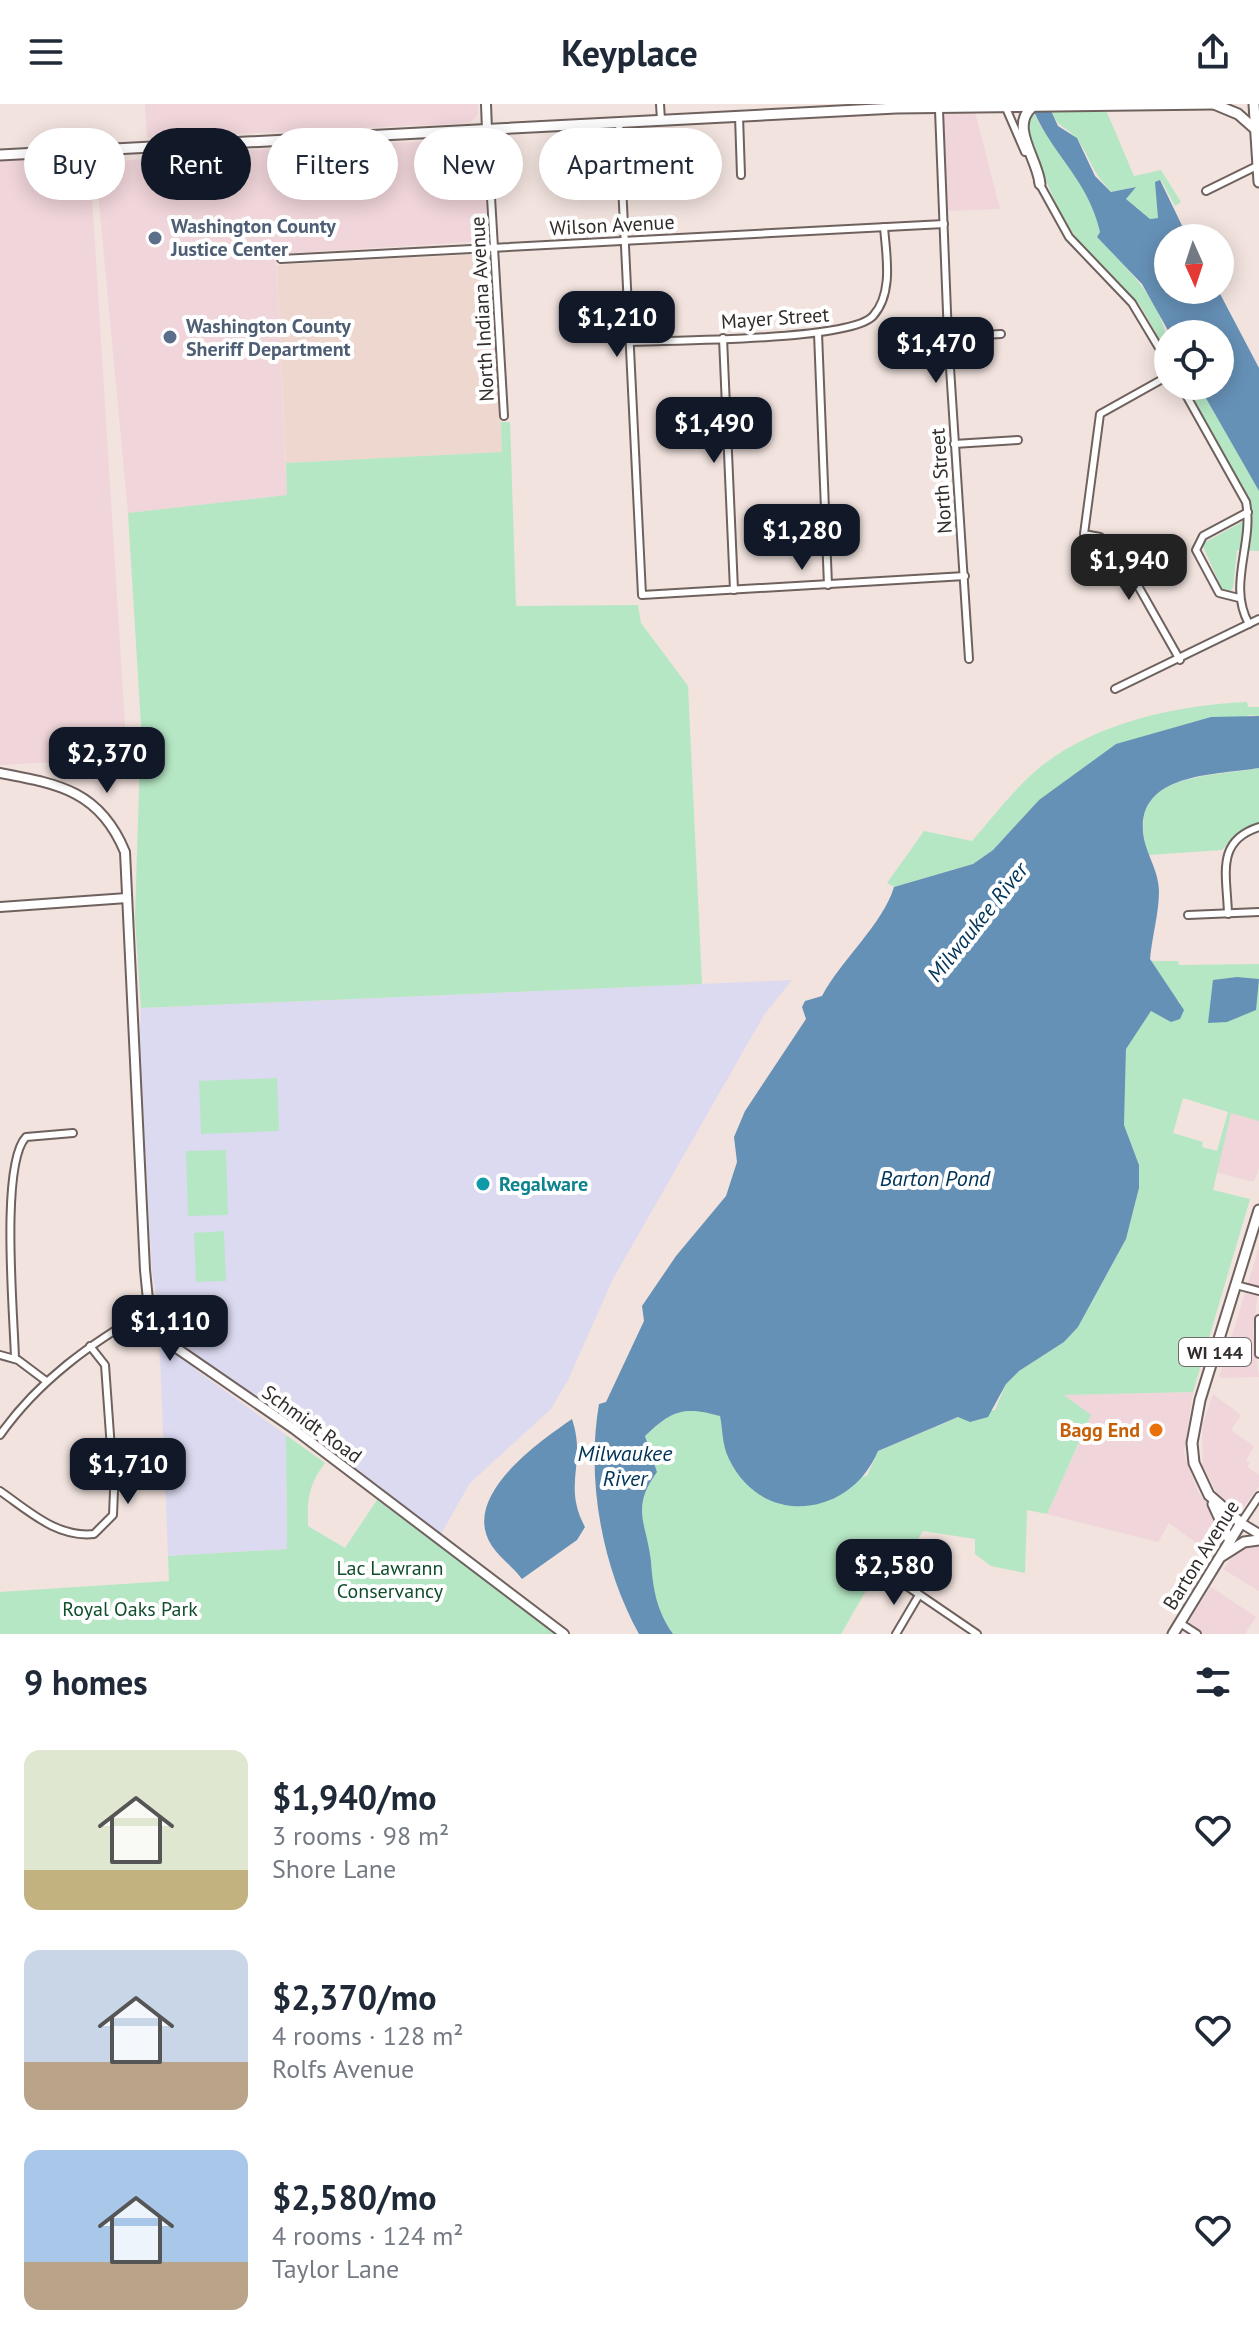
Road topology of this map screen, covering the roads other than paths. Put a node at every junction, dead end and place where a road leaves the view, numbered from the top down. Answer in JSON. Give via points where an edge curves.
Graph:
{"nodes":[{"id":1,"x":486,"y":104,"type":"edge"},
{"id":2,"x":660,"y":104,"type":"edge"},
{"id":3,"x":921,"y":104,"type":"edge"},
{"id":4,"x":1213,"y":104,"type":"edge"},
{"id":5,"x":1254,"y":104,"type":"edge"},
{"id":6,"x":895,"y":106,"type":"edge"},
{"id":7,"x":1005,"y":106,"type":"edge"},
{"id":8,"x":1029,"y":108,"type":"junction"},
{"id":9,"x":939,"y":110,"type":"junction"},
{"id":10,"x":739,"y":116,"type":"junction"},
{"id":11,"x":661,"y":120,"type":"junction"},
{"id":12,"x":619,"y":123,"type":"junction"},
{"id":13,"x":487,"y":128,"type":"edge"},
{"id":14,"x":523,"y":128,"type":"edge"},
{"id":15,"x":1255,"y":129,"type":"junction"},
{"id":16,"x":414,"y":134,"type":"edge"},
{"id":17,"x":0,"y":155,"type":"edge"},
{"id":18,"x":1258,"y":165,"type":"edge"},
{"id":19,"x":741,"y":175,"type":"dead end"},
{"id":20,"x":1259,"y":182,"type":"edge"},
{"id":21,"x":1040,"y":184,"type":"junction"},
{"id":22,"x":1206,"y":191,"type":"dead end"},
{"id":23,"x":492,"y":200,"type":"edge"},
{"id":24,"x":944,"y":224,"type":"junction"},
{"id":25,"x":884,"y":227,"type":"junction"},
{"id":26,"x":626,"y":239,"type":"junction"},
{"id":27,"x":495,"y":248,"type":"junction"},
{"id":28,"x":281,"y":259,"type":"dead end"},
{"id":29,"x":818,"y":333,"type":"junction"},
{"id":30,"x":1001,"y":334,"type":"dead end"},
{"id":31,"x":948,"y":337,"type":"junction"},
{"id":32,"x":723,"y":338,"type":"junction"},
{"id":33,"x":1154,"y":340,"type":"edge"},
{"id":34,"x":631,"y":342,"type":"junction"},
{"id":35,"x":1154,"y":384,"type":"edge"},
{"id":36,"x":1189,"y":400,"type":"edge"},
{"id":37,"x":504,"y":416,"type":"dead end"},
{"id":38,"x":1018,"y":440,"type":"dead end"},
{"id":39,"x":954,"y":444,"type":"junction"},
{"id":40,"x":1248,"y":512,"type":"junction"},
{"id":41,"x":965,"y":576,"type":"junction"},
{"id":42,"x":828,"y":585,"type":"junction"},
{"id":43,"x":734,"y":590,"type":"junction"},
{"id":44,"x":1239,"y":598,"type":"junction"},
{"id":45,"x":1259,"y":619,"type":"edge"},
{"id":46,"x":1249,"y":624,"type":"junction"},
{"id":47,"x":969,"y":659,"type":"dead end"},
{"id":48,"x":1180,"y":660,"type":"junction"},
{"id":49,"x":1115,"y":689,"type":"dead end"},
{"id":50,"x":0,"y":773,"type":"edge"},
{"id":51,"x":1259,"y":827,"type":"edge"},
{"id":52,"x":127,"y":898,"type":"junction"},
{"id":53,"x":0,"y":907,"type":"edge"},
{"id":54,"x":1259,"y":912,"type":"edge"},
{"id":55,"x":1228,"y":914,"type":"junction"},
{"id":56,"x":1188,"y":915,"type":"dead end"},
{"id":57,"x":73,"y":1133,"type":"dead end"},
{"id":58,"x":1259,"y":1210,"type":"edge"},
{"id":59,"x":1236,"y":1285,"type":"junction"},
{"id":60,"x":1259,"y":1291,"type":"edge"},
{"id":61,"x":149,"y":1310,"type":"junction"},
{"id":62,"x":1259,"y":1319,"type":"edge"},
{"id":63,"x":90,"y":1346,"type":"junction"},
{"id":64,"x":1259,"y":1354,"type":"edge"},
{"id":65,"x":0,"y":1355,"type":"edge"},
{"id":66,"x":15,"y":1359,"type":"junction"},
{"id":67,"x":46,"y":1381,"type":"junction"},
{"id":68,"x":0,"y":1435,"type":"edge"},
{"id":69,"x":0,"y":1491,"type":"edge"},
{"id":70,"x":1209,"y":1495,"type":"junction"},
{"id":71,"x":1259,"y":1496,"type":"edge"},
{"id":72,"x":1241,"y":1523,"type":"junction"},
{"id":73,"x":1259,"y":1537,"type":"edge"},
{"id":74,"x":1230,"y":1541,"type":"junction"},
{"id":75,"x":1220,"y":1558,"type":"junction"},
{"id":76,"x":898,"y":1580,"type":"dead end"},
{"id":77,"x":919,"y":1595,"type":"junction"},
{"id":78,"x":1180,"y":1623,"type":"junction"},
{"id":79,"x":564,"y":1634,"type":"edge"},
{"id":80,"x":896,"y":1634,"type":"edge"},
{"id":81,"x":977,"y":1634,"type":"edge"},
{"id":82,"x":1173,"y":1634,"type":"edge"},
{"id":83,"x":1197,"y":1634,"type":"edge"}],
"edges":[{"from":1,"to":13,"type":"street","name":"North Indiana Avenue"},
{"from":2,"to":11,"type":"street"},
{"from":3,"to":6,"type":"main road"},
{"from":4,"to":8,"type":"main road"},
{"from":4,"to":15,"type":"main road","via":[[1238,114]]},
{"from":5,"to":15,"type":"main road"},
{"from":6,"to":9,"type":"main road"},
{"from":6,"to":10,"type":"main road"},
{"from":7,"to":8,"type":"main road"},
{"from":7,"to":9,"type":"main road"},
{"from":7,"to":21,"type":"street"},
{"from":8,"to":21,"type":"main road","via":[[1021,127]]},
{"from":9,"to":24,"type":"street","name":"North Street"},
{"from":10,"to":11,"type":"main road"},
{"from":10,"to":19,"type":"street"},
{"from":11,"to":12,"type":"main road"},
{"from":12,"to":14,"type":"main road"},
{"from":12,"to":26,"type":"street"},
{"from":15,"to":18,"type":"main road"},
{"from":16,"to":17,"type":"main road"},
{"from":18,"to":20,"type":"main road"},
{"from":18,"to":22,"type":"street"},
{"from":21,"to":33,"type":"street","via":[[1069,237],[1132,303]]},
{"from":23,"to":27,"type":"street","name":"North Indiana Avenue"},
{"from":24,"to":25,"type":"street","name":"Wilson Avenue"},
{"from":24,"to":31,"type":"street","name":"North Street"},
{"from":25,"to":26,"type":"street","name":"Wilson Avenue"},
{"from":25,"to":29,"type":"street","name":"Mayer Street","via":[[884,300],[872,317],[854,327]]},
{"from":26,"to":27,"type":"street","name":"Wilson Avenue"},
{"from":26,"to":34,"type":"street"},
{"from":27,"to":28,"type":"street","name":"Wilson Avenue"},
{"from":27,"to":37,"type":"street","name":"North Indiana Avenue"},
{"from":29,"to":32,"type":"street","name":"Mayer Street"},
{"from":29,"to":42,"type":"street"},
{"from":30,"to":31,"type":"street"},
{"from":31,"to":39,"type":"street","name":"North Street"},
{"from":32,"to":34,"type":"street","name":"Mayer Street"},
{"from":32,"to":43,"type":"street"},
{"from":34,"to":43,"type":"street","via":[[642,595]]},
{"from":35,"to":48,"type":"street","via":[[1100,414],[1084,534],[1116,547]]},
{"from":36,"to":40,"type":"street"},
{"from":38,"to":39,"type":"street"},
{"from":39,"to":41,"type":"street","name":"North Street"},
{"from":40,"to":44,"type":"street"},
{"from":40,"to":44,"type":"street","via":[[1203,536],[1196,550],[1219,593]]},
{"from":41,"to":42,"type":"street"},
{"from":41,"to":47,"type":"street","name":"North Street"},
{"from":42,"to":43,"type":"street"},
{"from":44,"to":46,"type":"street"},
{"from":45,"to":46,"type":"street"},
{"from":46,"to":48,"type":"street"},
{"from":48,"to":49,"type":"street"},
{"from":50,"to":52,"type":"street","via":[[53,784],[83,796],[103,812],[125,852]]},
{"from":51,"to":55,"type":"street","via":[[1241,833],[1227,851]]},
{"from":52,"to":53,"type":"street"},
{"from":52,"to":61,"type":"street"},
{"from":54,"to":55,"type":"street"},
{"from":55,"to":56,"type":"street"},
{"from":57,"to":66,"type":"street","via":[[26,1137],[14,1153],[7,1242]]},
{"from":58,"to":59,"type":"main road","number":"WI 144"},
{"from":59,"to":60,"type":"street"},
{"from":59,"to":70,"type":"main road","number":"WI 144","via":[[1193,1426],[1194,1463]]},
{"from":61,"to":63,"type":"street"},
{"from":61,"to":79,"type":"street","name":"Schmidt Road","via":[[172,1345],[297,1431]]},
{"from":62,"to":64,"type":"street"},
{"from":63,"to":67,"type":"street"},
{"from":63,"to":69,"type":"street","via":[[105,1365],[113,1515],[94,1534],[76,1536],[56,1529]]},
{"from":65,"to":66,"type":"street"},
{"from":66,"to":67,"type":"street"},
{"from":67,"to":68,"type":"street"},
{"from":70,"to":72,"type":"main road","number":"WI 144"},
{"from":70,"to":74,"type":"main road"},
{"from":71,"to":72,"type":"street","name":"Barton Avenue"},
{"from":72,"to":73,"type":"street"},
{"from":72,"to":74,"type":"main road","name":"Barton Avenue"},
{"from":73,"to":75,"type":"main road"},
{"from":74,"to":75,"type":"main road","name":"Barton Avenue"},
{"from":75,"to":78,"type":"main road","name":"Barton Avenue"},
{"from":76,"to":77,"type":"street"},
{"from":77,"to":80,"type":"street"},
{"from":77,"to":81,"type":"street"},
{"from":78,"to":82,"type":"main road","name":"Barton Avenue"},
{"from":78,"to":83,"type":"street"}]}
